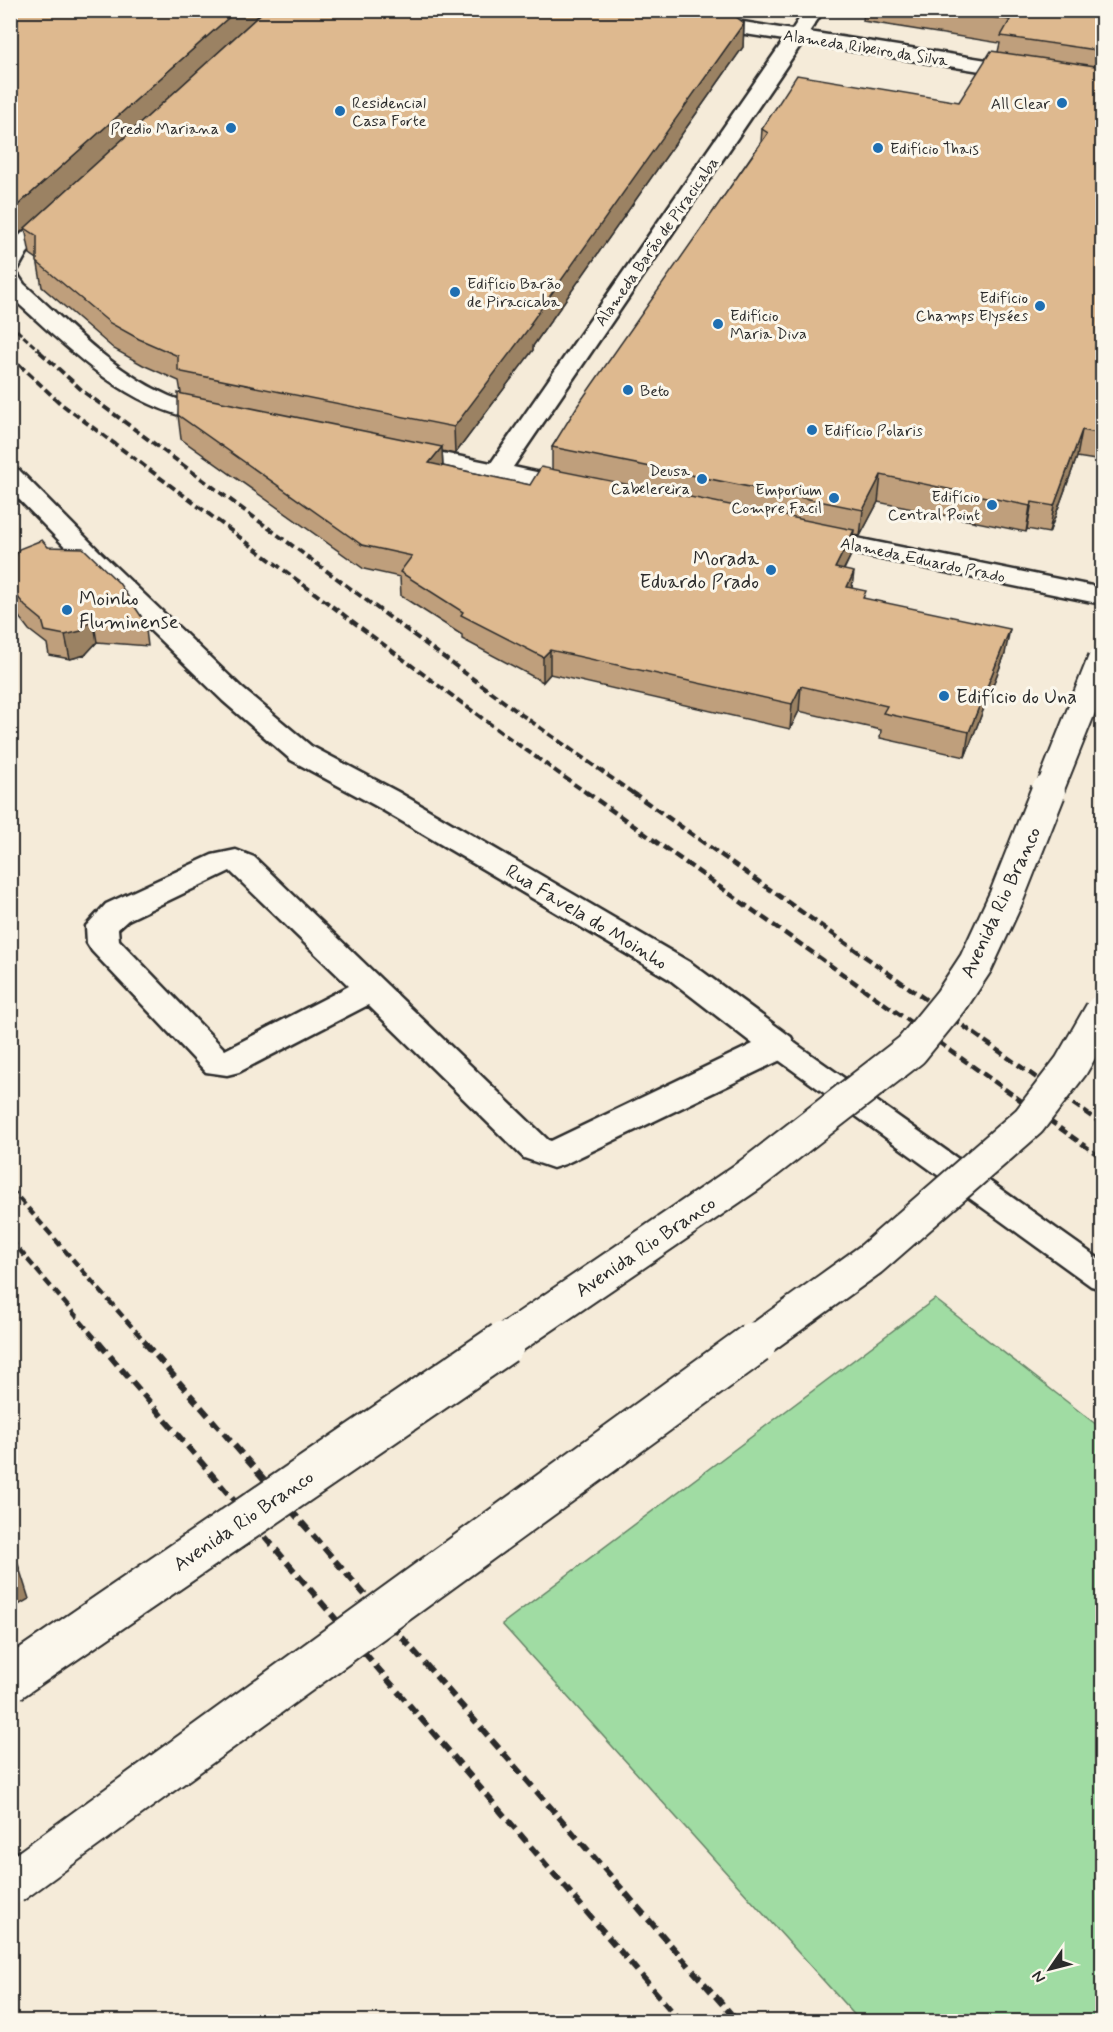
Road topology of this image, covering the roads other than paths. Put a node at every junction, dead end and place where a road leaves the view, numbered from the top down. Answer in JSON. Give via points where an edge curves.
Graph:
{"nodes":[{"id":1,"x":629,"y":10,"type":"edge"},
{"id":2,"x":815,"y":10,"type":"edge"},
{"id":3,"x":798,"y":37,"type":"junction"},
{"id":4,"x":1102,"y":84,"type":"edge"},
{"id":5,"x":75,"y":197,"type":"edge"},
{"id":6,"x":10,"y":264,"type":"edge"},
{"id":7,"x":10,"y":280,"type":"edge"},
{"id":8,"x":241,"y":421,"type":"edge"},
{"id":9,"x":380,"y":448,"type":"edge"},
{"id":10,"x":497,"y":472,"type":"junction"},
{"id":11,"x":10,"y":475,"type":"edge"},
{"id":12,"x":597,"y":493,"type":"edge"},
{"id":13,"x":782,"y":530,"type":"edge"},
{"id":14,"x":1102,"y":596,"type":"edge"},
{"id":15,"x":1102,"y":659,"type":"edge"},
{"id":16,"x":371,"y":989,"type":"junction"},
{"id":17,"x":1102,"y":1012,"type":"edge"},
{"id":18,"x":779,"y":1046,"type":"junction"},
{"id":19,"x":1102,"y":1277,"type":"edge"},
{"id":20,"x":10,"y":1680,"type":"edge"},
{"id":21,"x":10,"y":1884,"type":"edge"}],
"edges":[{"from":1,"to":3,"type":"street","name":"Alameda Ribeiro da Silva"},
{"from":2,"to":3,"type":"street","name":"Alameda Barão de Piracicaba"},
{"from":3,"to":4,"type":"street","name":"Alameda Ribeiro da Silva"},
{"from":3,"to":10,"type":"street","name":"Alameda Barão de Piracicaba"},
{"from":5,"to":6,"type":"street","via":[[18,250]]},
{"from":7,"to":8,"type":"street","via":[[108,370],[158,400]]},
{"from":9,"to":10,"type":"street"},
{"from":10,"to":12,"type":"street"},
{"from":11,"to":18,"type":"street","name":"Rua Favela do Moinho","via":[[233,695],[301,753],[387,799],[680,971]]},
{"from":13,"to":14,"type":"street","name":"Alameda Eduardo Prado"},
{"from":15,"to":20,"type":"street","name":"Avenida Rio Branco","bridge":true,"via":[[976,963],[911,1050],[750,1175]]},
{"from":16,"to":16,"type":"street","via":[[236,861],[223,862],[117,912],[102,926],[103,943],[218,1063],[227,1064]]},
{"from":16,"to":18,"type":"street","via":[[537,1149],[553,1155]]},
{"from":17,"to":21,"type":"street","bridge":true,"via":[[1071,1066],[1029,1122],[871,1259]]},
{"from":18,"to":19,"type":"lane"}]}
